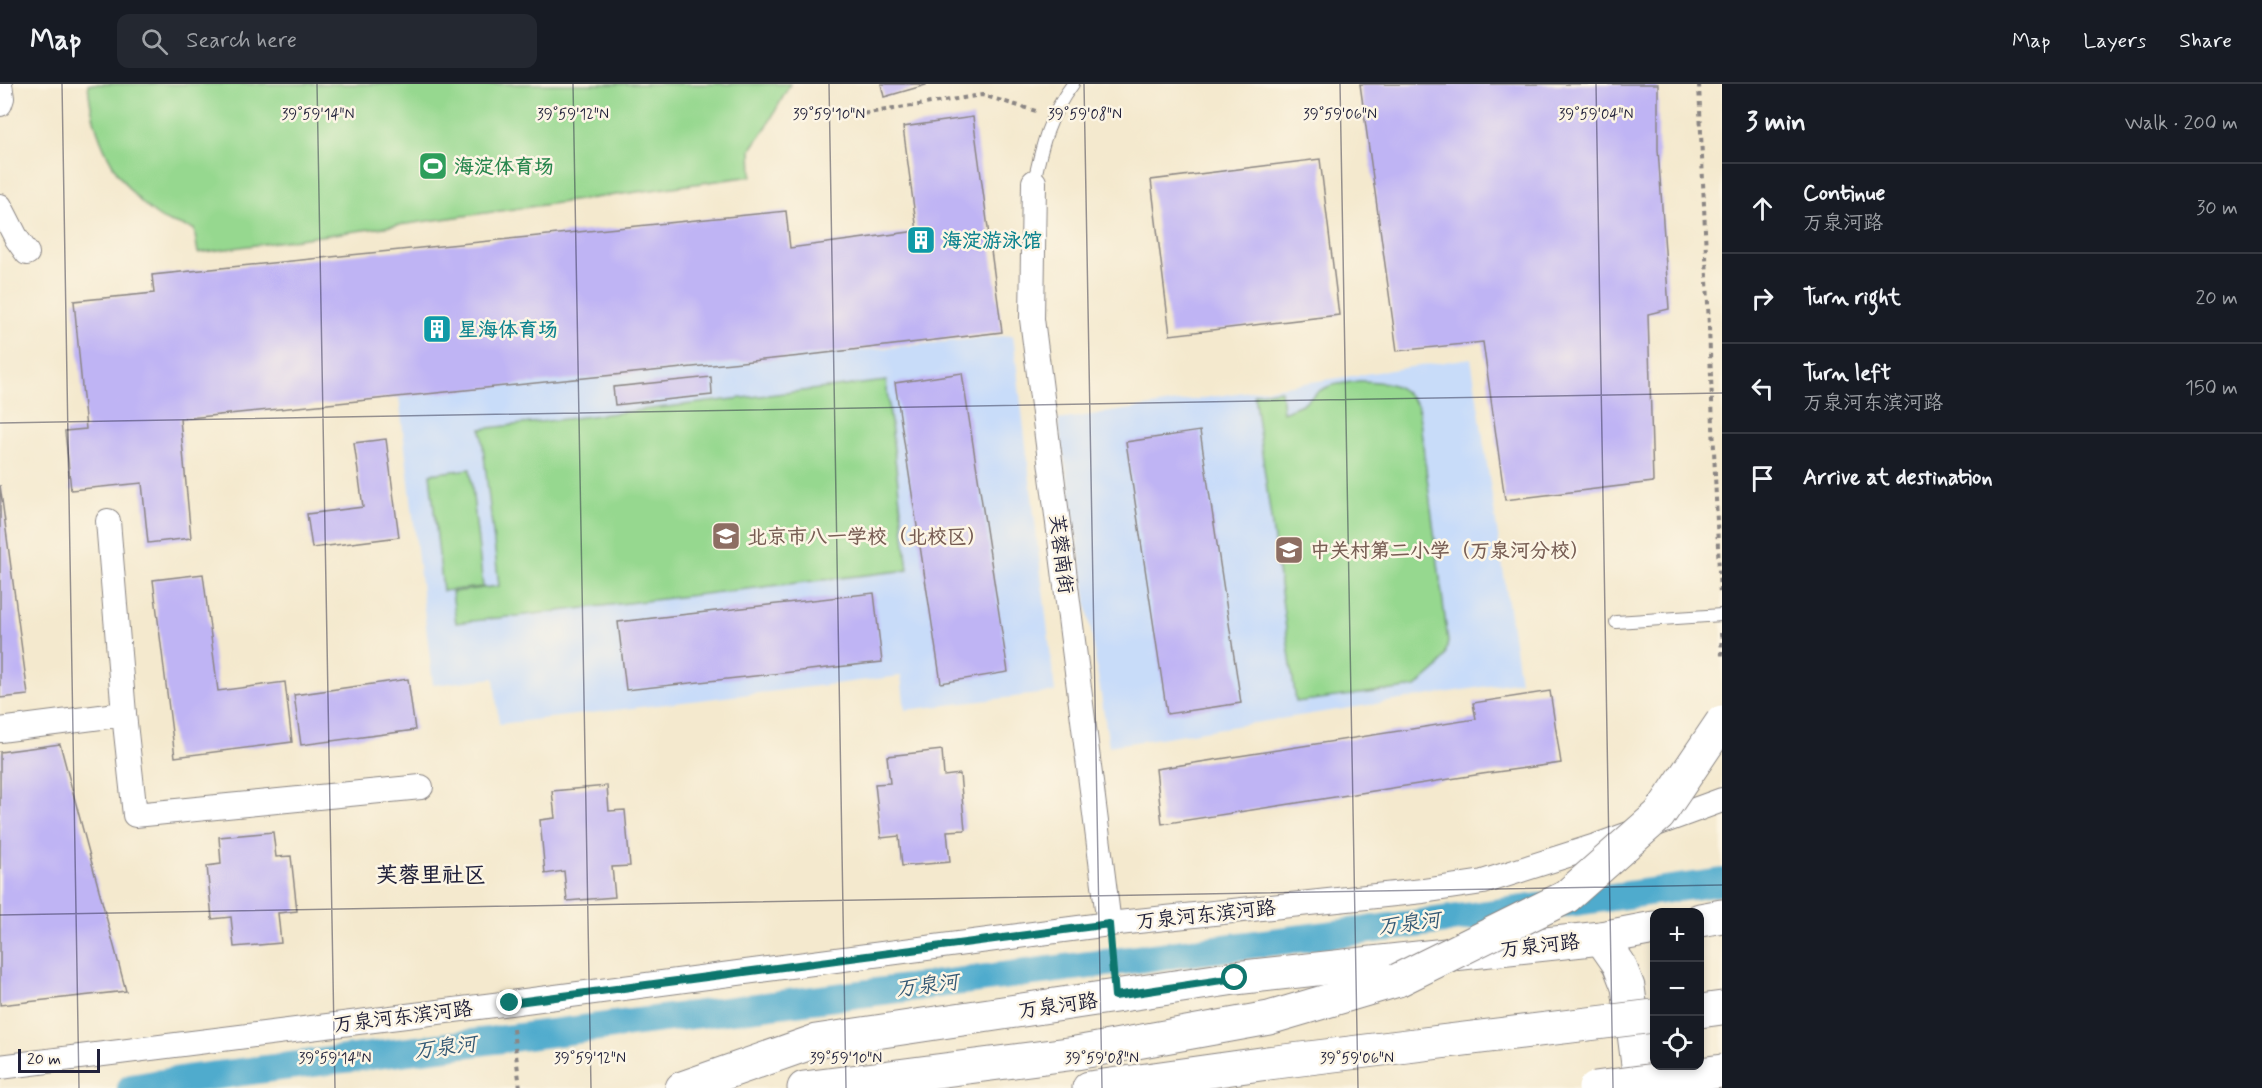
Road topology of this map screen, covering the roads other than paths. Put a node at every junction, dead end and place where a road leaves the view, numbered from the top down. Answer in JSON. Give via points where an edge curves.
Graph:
{"nodes":[{"id":1,"x":0,"y":84,"type":"edge"},
{"id":2,"x":1073,"y":84,"type":"edge"},
{"id":3,"x":0,"y":104,"type":"edge"},
{"id":4,"x":1034,"y":182,"type":"joint"},
{"id":5,"x":0,"y":206,"type":"edge"},
{"id":6,"x":27,"y":253,"type":"dead end"},
{"id":7,"x":108,"y":521,"type":"dead end"},
{"id":8,"x":1721,"y":615,"type":"edge"},
{"id":9,"x":1616,"y":622,"type":"dead end"},
{"id":10,"x":124,"y":714,"type":"junction"},
{"id":11,"x":1722,"y":722,"type":"edge"},
{"id":12,"x":0,"y":730,"type":"edge"},
{"id":13,"x":421,"y":787,"type":"dead end"},
{"id":14,"x":1722,"y":800,"type":"edge"},
{"id":15,"x":1722,"y":915,"type":"edge"},
{"id":16,"x":1704,"y":919,"type":"edge"},
{"id":17,"x":1109,"y":924,"type":"junction"},
{"id":18,"x":1650,"y":929,"type":"edge"},
{"id":19,"x":1601,"y":938,"type":"junction"},
{"id":20,"x":1722,"y":1008,"type":"edge"},
{"id":21,"x":1704,"y":1010,"type":"edge"},
{"id":22,"x":1650,"y":1016,"type":"edge"},
{"id":23,"x":0,"y":1067,"type":"edge"},
{"id":24,"x":1722,"y":1071,"type":"edge"},
{"id":25,"x":682,"y":1088,"type":"edge"},
{"id":26,"x":804,"y":1088,"type":"edge"},
{"id":27,"x":1089,"y":1088,"type":"edge"},
{"id":28,"x":1595,"y":1088,"type":"edge"},
{"id":29,"x":1641,"y":1088,"type":"edge"}],
"edges":[{"from":1,"to":3,"type":"street"},
{"from":2,"to":4,"type":"lane","via":[[1044,136]]},
{"from":4,"to":17,"type":"street","name":"芙蓉南街","via":[[1032,319]]},
{"from":5,"to":6,"type":"street"},
{"from":7,"to":10,"type":"street"},
{"from":8,"to":9,"type":"lane"},
{"from":10,"to":12,"type":"street"},
{"from":10,"to":13,"type":"street","via":[[135,815]]},
{"from":11,"to":26,"type":"main road","bridge":true,"via":[[1659,815],[1566,897],[1398,980],[1269,1018],[1099,1049]]},
{"from":14,"to":17,"type":"street","name":"万泉河东滨河路","via":[[1483,882]]},
{"from":15,"to":16,"type":"main road"},
{"from":17,"to":23,"type":"street","name":"万泉河东滨河路"},
{"from":18,"to":19,"type":"main road","name":"万泉河路"},
{"from":19,"to":25,"type":"main road","name":"万泉河路","via":[[1235,978],[816,1041]]},
{"from":19,"to":29,"type":"main road","via":[[1619,964],[1628,987]]},
{"from":20,"to":21,"type":"main road"},
{"from":22,"to":27,"type":"main road","bridge":true},
{"from":24,"to":28,"type":"main road","bridge":true}]}
